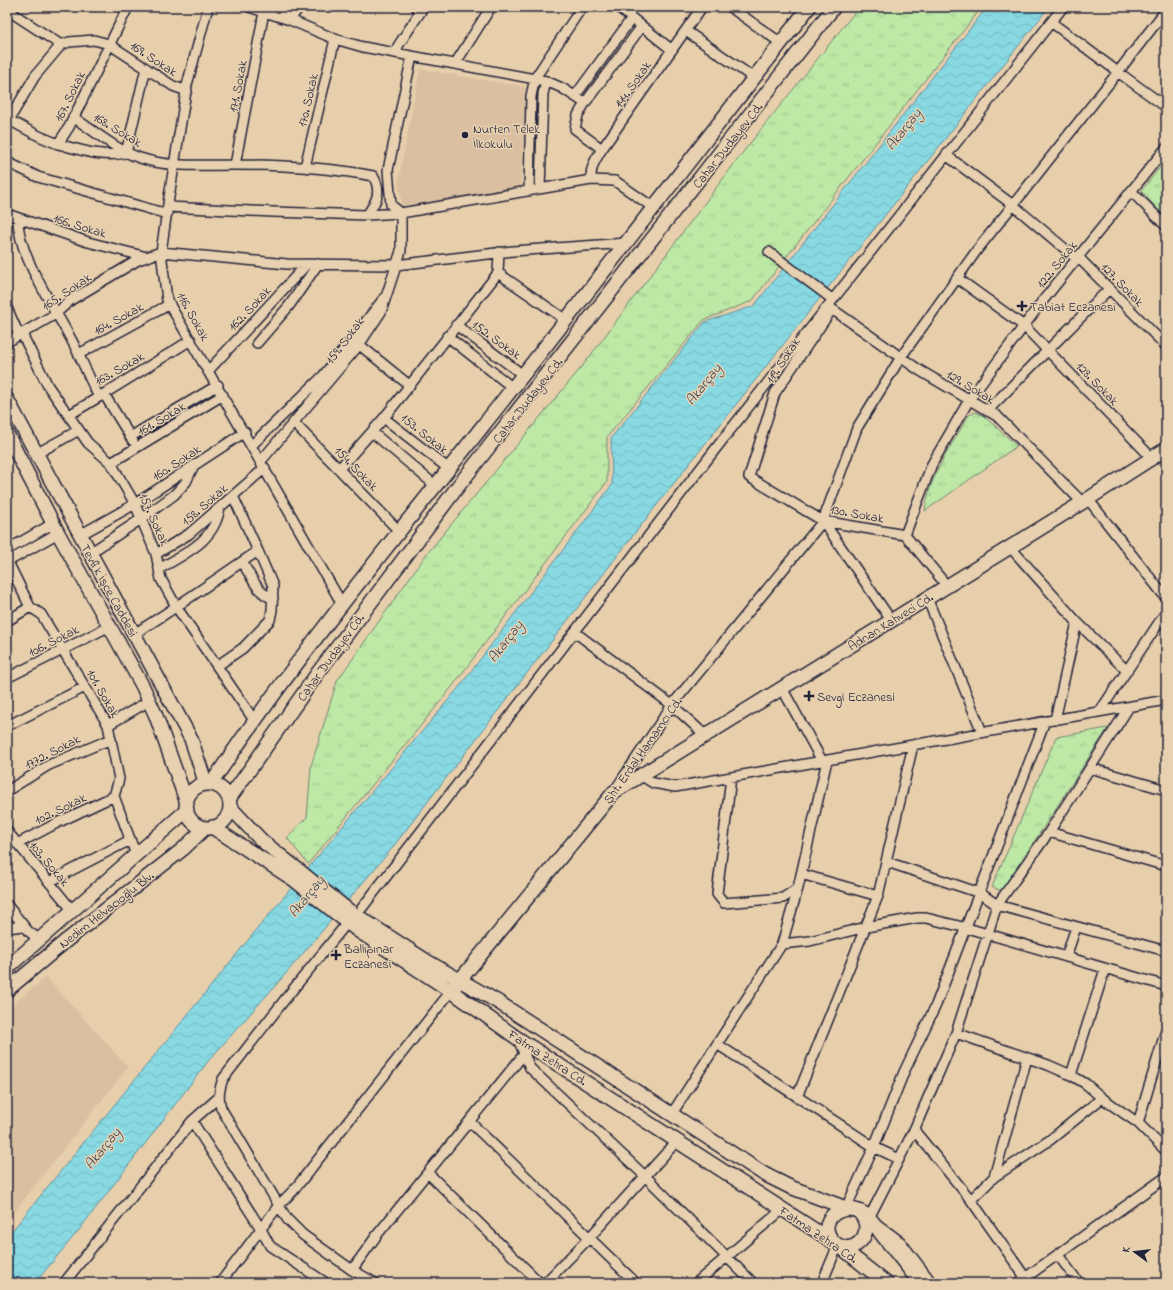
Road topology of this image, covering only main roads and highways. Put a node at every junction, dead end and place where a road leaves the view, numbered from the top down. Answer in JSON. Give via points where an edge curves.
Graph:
{"nodes":[{"id":1,"x":809,"y":7,"type":"edge"},
{"id":2,"x":834,"y":7,"type":"edge"},
{"id":3,"x":7,"y":399,"type":"edge"},
{"id":4,"x":7,"y":434,"type":"edge"},
{"id":5,"x":1166,"y":449,"type":"edge"},
{"id":6,"x":54,"y":486,"type":"junction"},
{"id":7,"x":39,"y":494,"type":"junction"},
{"id":8,"x":208,"y":784,"type":"junction"},
{"id":9,"x":614,"y":792,"type":"joint"},
{"id":10,"x":230,"y":803,"type":"junction"},
{"id":11,"x":187,"y":806,"type":"junction"},
{"id":12,"x":208,"y":828,"type":"junction"},
{"id":13,"x":296,"y":876,"type":"junction"},
{"id":14,"x":343,"y":915,"type":"junction"},
{"id":15,"x":7,"y":968,"type":"edge"},
{"id":16,"x":460,"y":980,"type":"junction"},
{"id":17,"x":7,"y":990,"type":"edge"},
{"id":18,"x":451,"y":991,"type":"junction"},
{"id":19,"x":846,"y":1208,"type":"junction"},
{"id":20,"x":864,"y":1215,"type":"junction"},
{"id":21,"x":838,"y":1245,"type":"junction"},
{"id":22,"x":886,"y":1283,"type":"edge"},
{"id":23,"x":920,"y":1283,"type":"edge"}],
"edges":[{"from":1,"to":8,"type":"main road","name":"Cahar Dudayev Cd.","via":[[627,243],[342,604]]},
{"from":2,"to":10,"type":"main road","name":"Cahar Dudayev Cd.","via":[[459,485],[317,674]]},
{"from":3,"to":6,"type":"main road","name":"Tevfik İşce Caddesi"},
{"from":4,"to":7,"type":"main road","name":"Tevfik İşce Caddesi"},
{"from":5,"to":9,"type":"main road","name":"Adnan Kahveci Cd."},
{"from":6,"to":7,"type":"main road"},
{"from":6,"to":8,"type":"main road","name":"Tevfik İşce Caddesi","via":[[191,740]]},
{"from":7,"to":11,"type":"main road","name":"Tevfik İşce Caddesi","via":[[149,700]]},
{"from":8,"to":10,"type":"main road","via":[[222,789]]},
{"from":8,"to":11,"type":"main road","via":[[193,790]]},
{"from":9,"to":16,"type":"main road","name":"Şht. Erdal Hamamcı Cd."},
{"from":10,"to":12,"type":"main road","via":[[225,820]]},
{"from":10,"to":13,"type":"main road","name":"Fatma Zehra Cd."},
{"from":11,"to":12,"type":"main road","via":[[193,822]]},
{"from":11,"to":15,"type":"main road","name":"Nedim Helvacıoğlu Blv.","via":[[136,856]]},
{"from":12,"to":13,"type":"main road","name":"Fatma Zehra Cd."},
{"from":12,"to":17,"type":"main road","name":"Nedim Helvacıoğlu Blv."},
{"from":13,"to":14,"type":"main road","name":"Fatma Zehra Cd."},
{"from":14,"to":16,"type":"main road","name":"Fatma Zehra Cd."},
{"from":14,"to":18,"type":"main road","name":"Fatma Zehra Cd."},
{"from":16,"to":18,"type":"main road","name":"Şht. Erdal Hamamcı Cd."},
{"from":16,"to":19,"type":"main road","name":"Fatma Zehra Cd.","via":[[771,1177]]},
{"from":18,"to":21,"type":"main road","name":"Fatma Zehra Cd.","via":[[517,1038]]},
{"from":19,"to":20,"type":"main road"},
{"from":19,"to":21,"type":"main road","via":[[834,1213],[828,1223],[830,1236]]},
{"from":20,"to":21,"type":"main road","via":[[867,1229],[862,1241],[851,1247]]},
{"from":20,"to":23,"type":"main road"},
{"from":21,"to":22,"type":"main road","name":"Fatma Zehra Cd."}]}
